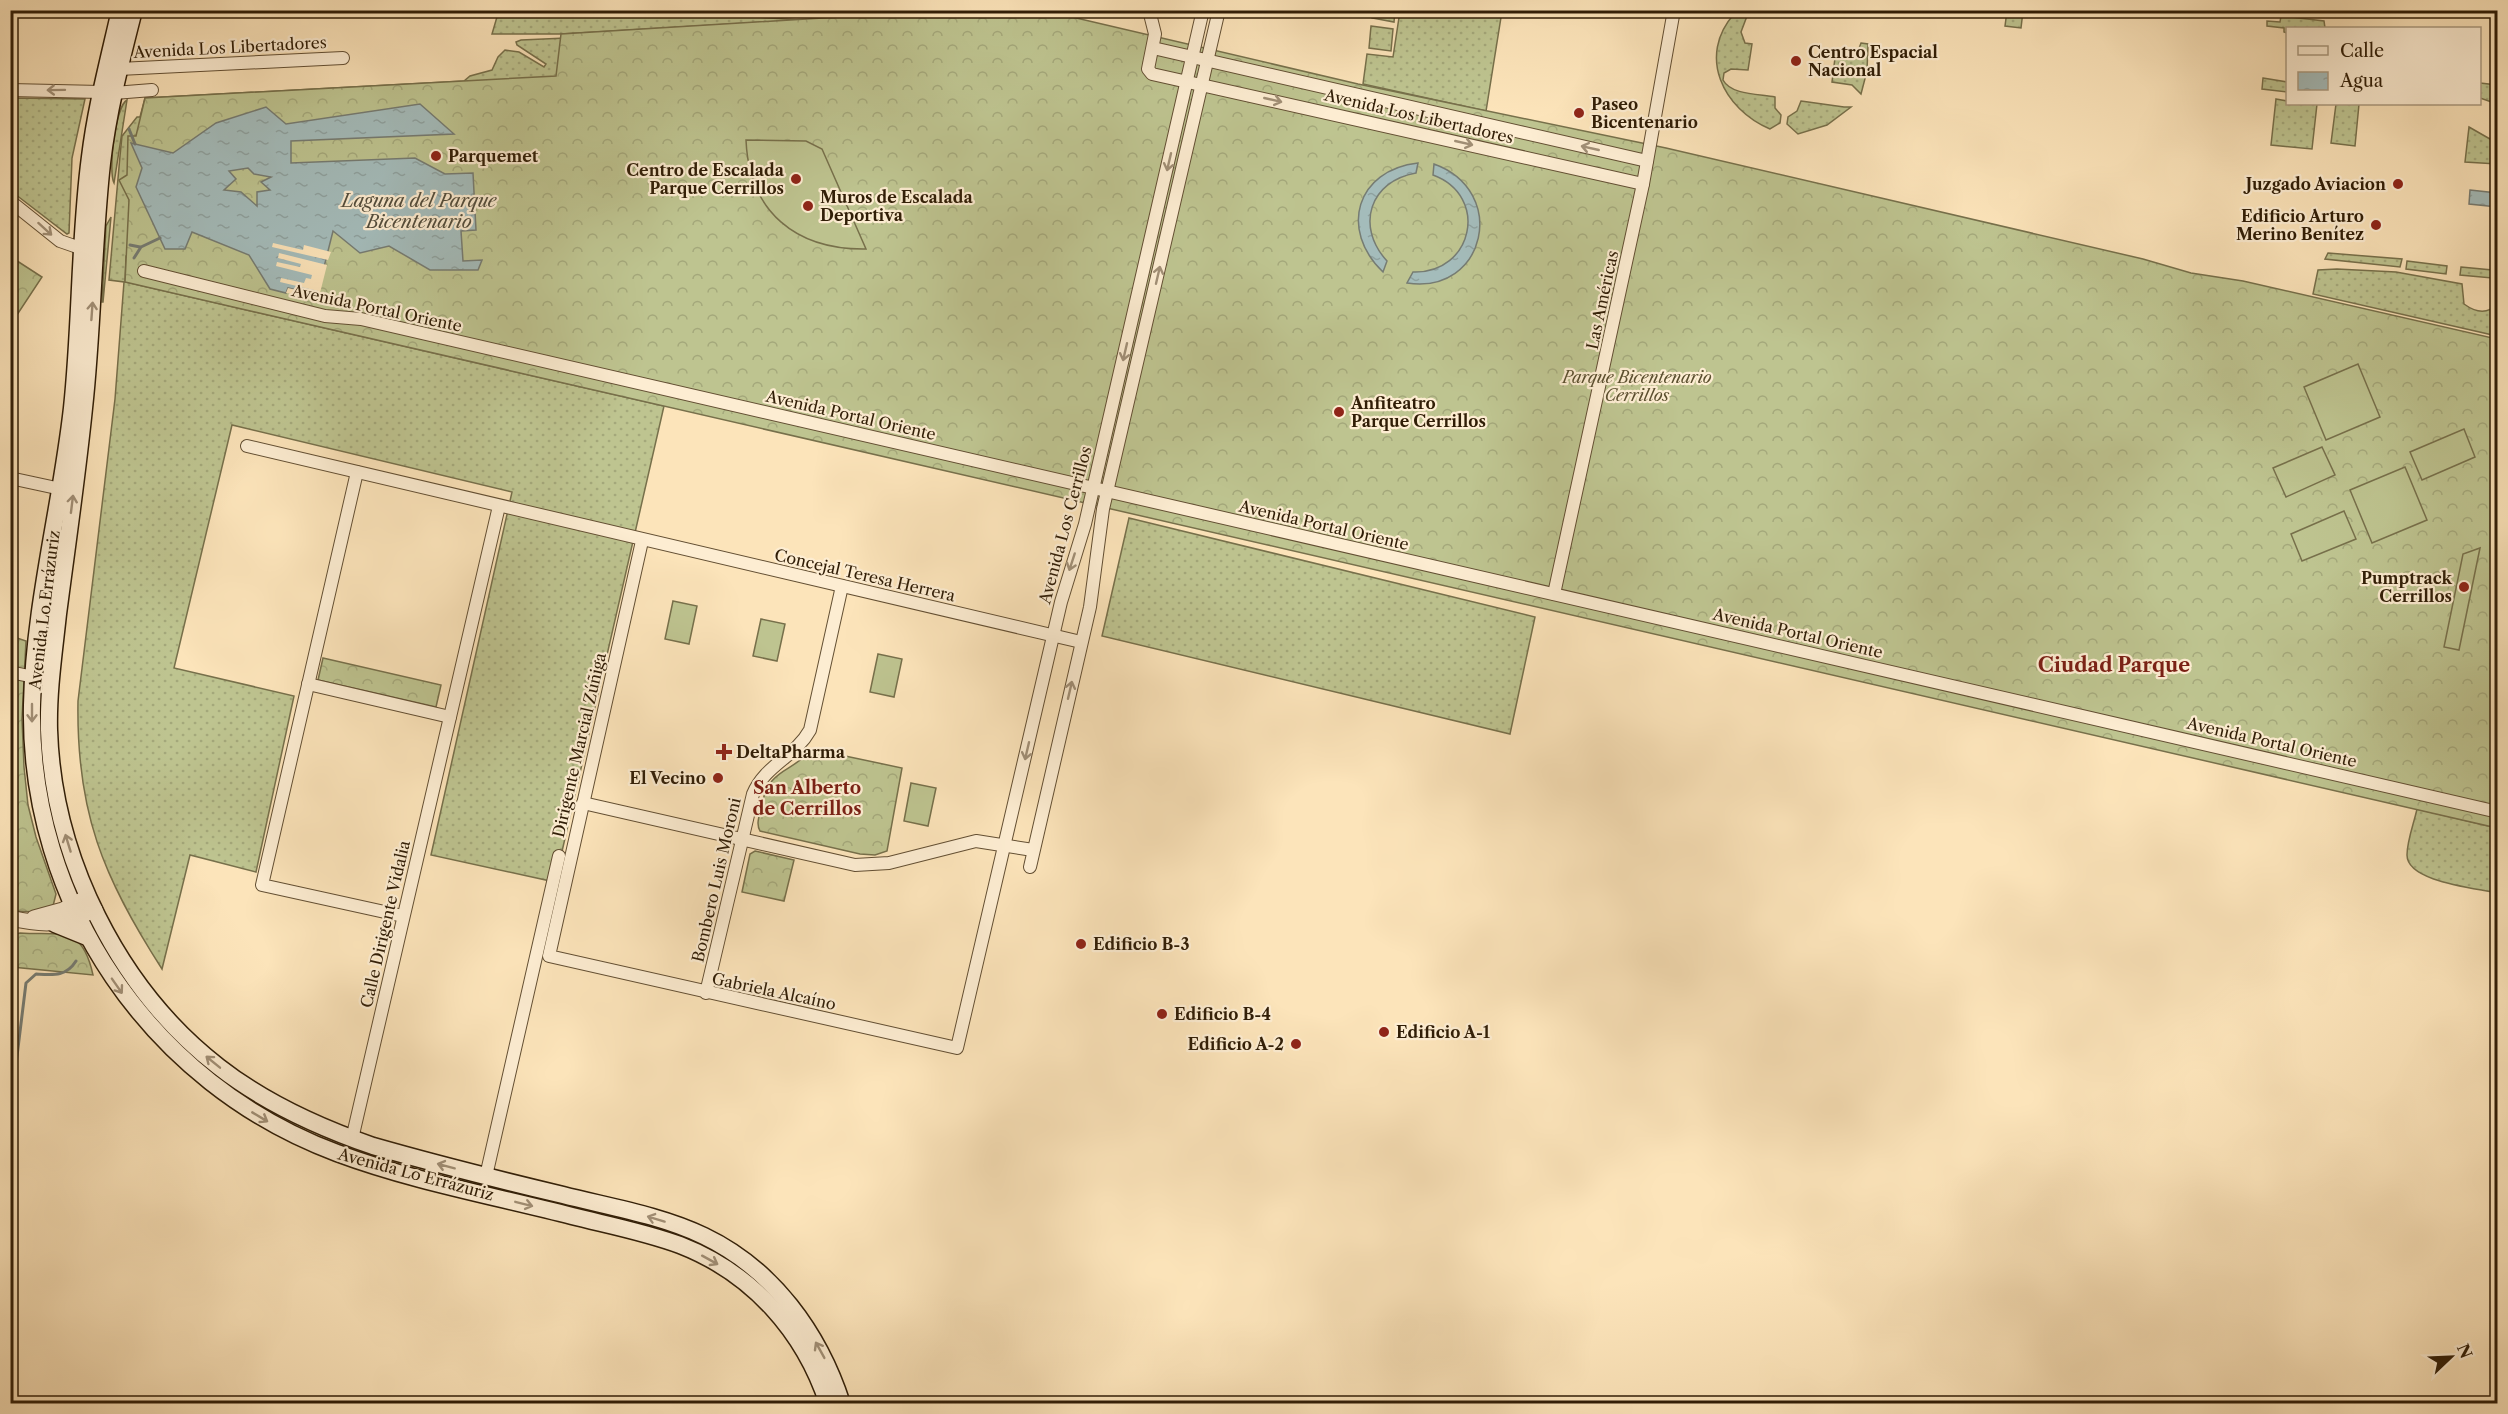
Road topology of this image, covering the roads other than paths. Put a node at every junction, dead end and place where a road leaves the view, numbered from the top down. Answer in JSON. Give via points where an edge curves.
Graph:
{"nodes":[{"id":1,"x":120,"y":10,"type":"edge"},
{"id":2,"x":134,"y":10,"type":"edge"},
{"id":3,"x":1149,"y":10,"type":"edge"},
{"id":4,"x":1203,"y":10,"type":"edge"},
{"id":5,"x":1219,"y":10,"type":"edge"},
{"id":6,"x":1674,"y":10,"type":"edge"},
{"id":7,"x":1153,"y":48,"type":"junction"},
{"id":8,"x":1193,"y":56,"type":"junction"},
{"id":9,"x":343,"y":58,"type":"dead end"},
{"id":10,"x":1208,"y":59,"type":"junction"},
{"id":11,"x":119,"y":69,"type":"junction"},
{"id":12,"x":1187,"y":81,"type":"junction"},
{"id":13,"x":1203,"y":84,"type":"junction"},
{"id":14,"x":10,"y":90,"type":"edge"},
{"id":15,"x":152,"y":90,"type":"dead end"},
{"id":16,"x":107,"y":92,"type":"junction"},
{"id":17,"x":1647,"y":161,"type":"junction"},
{"id":18,"x":1643,"y":184,"type":"junction"},
{"id":19,"x":10,"y":201,"type":"edge"},
{"id":20,"x":83,"y":249,"type":"junction"},
{"id":21,"x":144,"y":271,"type":"dead end"},
{"id":22,"x":247,"y":446,"type":"dead end"},
{"id":23,"x":357,"y":472,"type":"junction"},
{"id":24,"x":10,"y":478,"type":"edge"},
{"id":25,"x":1093,"y":488,"type":"junction"},
{"id":26,"x":61,"y":489,"type":"junction"},
{"id":27,"x":1107,"y":491,"type":"junction"},
{"id":28,"x":499,"y":506,"type":"junction"},
{"id":29,"x":642,"y":541,"type":"junction"},
{"id":30,"x":842,"y":586,"type":"junction"},
{"id":31,"x":1554,"y":594,"type":"junction"},
{"id":32,"x":1054,"y":635,"type":"junction"},
{"id":33,"x":1082,"y":642,"type":"junction"},
{"id":34,"x":10,"y":672,"type":"edge"},
{"id":35,"x":34,"y":677,"type":"junction"},
{"id":36,"x":308,"y":684,"type":"junction"},
{"id":37,"x":450,"y":717,"type":"junction"},
{"id":38,"x":583,"y":803,"type":"junction"},
{"id":39,"x":2498,"y":812,"type":"edge"},
{"id":40,"x":742,"y":839,"type":"junction"},
{"id":41,"x":1005,"y":844,"type":"junction"},
{"id":42,"x":1034,"y":850,"type":"junction"},
{"id":43,"x":559,"y":856,"type":"dead end"},
{"id":44,"x":1030,"y":867,"type":"dead end"},
{"id":45,"x":92,"y":904,"type":"junction"},
{"id":46,"x":75,"y":912,"type":"junction"},
{"id":47,"x":403,"y":916,"type":"junction"},
{"id":48,"x":16,"y":919,"type":"edge"},
{"id":49,"x":55,"y":924,"type":"junction"},
{"id":50,"x":87,"y":937,"type":"junction"},
{"id":51,"x":549,"y":956,"type":"joint"},
{"id":52,"x":706,"y":993,"type":"junction"},
{"id":53,"x":957,"y":1048,"type":"joint"},
{"id":54,"x":352,"y":1139,"type":"junction"},
{"id":55,"x":486,"y":1176,"type":"junction"},
{"id":56,"x":828,"y":1404,"type":"edge"},
{"id":57,"x":842,"y":1404,"type":"edge"}],
"edges":[{"from":1,"to":16,"type":"main road","name":"Avenida Lo Errázuriz"},
{"from":2,"to":11,"type":"main road","name":"Avenida Lo Errázuriz"},
{"from":3,"to":7,"type":"street","via":[[1155,28]]},
{"from":4,"to":8,"type":"street","name":"Avenida Los Cerrillos"},
{"from":5,"to":10,"type":"street","name":"Avenida Los Cerrillos"},
{"from":6,"to":17,"type":"street","name":"Las Américas"},
{"from":7,"to":8,"type":"street","name":"Avenida Los Libertadores"},
{"from":7,"to":12,"type":"street","name":"Avenida Los Libertadores","via":[[1148,69],[1152,74]]},
{"from":8,"to":10,"type":"street","name":"Avenida Los Libertadores"},
{"from":8,"to":12,"type":"street","name":"Avenida Los Cerrillos"},
{"from":9,"to":11,"type":"street","name":"Avenida Los Libertadores"},
{"from":10,"to":13,"type":"street","name":"Avenida Los Cerrillos"},
{"from":17,"to":10,"type":"street","name":"Avenida Los Libertadores","one_way":true},
{"from":11,"to":16,"type":"main road","name":"Avenida Lo Errázuriz"},
{"from":12,"to":13,"type":"street","name":"Avenida Los Libertadores"},
{"from":12,"to":25,"type":"street","name":"Avenida Los Cerrillos","one_way":true},
{"from":13,"to":18,"type":"street","name":"Avenida Los Libertadores","one_way":true},
{"from":27,"to":13,"type":"street","name":"Avenida Los Cerrillos","one_way":true},
{"from":16,"to":14,"type":"street","one_way":true},
{"from":15,"to":16,"type":"street"},
{"from":16,"to":20,"type":"main road","name":"Avenida Lo Errázuriz","via":[[88,168]]},
{"from":45,"to":16,"type":"main road","name":"Avenida Lo Errázuriz","one_way":true,"via":[[69,845],[57,799],[49,709],[86,396]]},
{"from":17,"to":18,"type":"street","name":"Las Américas"},
{"from":18,"to":31,"type":"street","name":"Las Américas"},
{"from":19,"to":20,"type":"street","one_way":true,"via":[[60,241]]},
{"from":20,"to":26,"type":"main road","name":"Avenida Lo Errázuriz","via":[[72,406]]},
{"from":21,"to":25,"type":"street","name":"Avenida Portal Oriente","via":[[325,316],[361,319]]},
{"from":22,"to":23,"type":"street","name":"Concejal Teresa Herrera"},
{"from":23,"to":28,"type":"street","name":"Concejal Teresa Herrera"},
{"from":23,"to":36,"type":"street"},
{"from":24,"to":26,"type":"street"},
{"from":25,"to":27,"type":"street","name":"Avenida Portal Oriente"},
{"from":25,"to":32,"type":"street","name":"Avenida Los Cerrillos","one_way":true},
{"from":26,"to":35,"type":"main road","name":"Avenida Lo Errázuriz"},
{"from":27,"to":31,"type":"street","name":"Avenida Portal Oriente"},
{"from":27,"to":33,"type":"street","name":"Avenida Los Cerrillos"},
{"from":28,"to":29,"type":"street","name":"Concejal Teresa Herrera"},
{"from":28,"to":37,"type":"street","name":"Calle Dirigente Vidalia"},
{"from":29,"to":30,"type":"street","name":"Concejal Teresa Herrera"},
{"from":29,"to":38,"type":"street","name":"Dirigente Marcial Zúñiga"},
{"from":30,"to":32,"type":"street","name":"Concejal Teresa Herrera"},
{"from":30,"to":40,"type":"street","name":"Bombero Luis Moroni","via":[[810,730],[798,748],[772,766],[758,783]]},
{"from":31,"to":39,"type":"street","name":"Avenida Portal Oriente"},
{"from":32,"to":33,"type":"street","name":"Concejal Teresa Herrera"},
{"from":32,"to":41,"type":"street","name":"Avenida Los Cerrillos","one_way":true},
{"from":42,"to":33,"type":"street","name":"Avenida Los Cerrillos","one_way":true},
{"from":34,"to":35,"type":"street"},
{"from":35,"to":46,"type":"main road","name":"Avenida Lo Errázuriz","one_way":true,"via":[[32,723],[38,786],[50,841]]},
{"from":36,"to":37,"type":"street"},
{"from":36,"to":47,"type":"street","via":[[262,885]]},
{"from":37,"to":47,"type":"street","name":"Calle Dirigente Vidalia"},
{"from":38,"to":40,"type":"street"},
{"from":38,"to":51,"type":"street","name":"Dirigente Marcial Zúñiga"},
{"from":40,"to":41,"type":"street","via":[[840,863],[871,866],[962,843]]},
{"from":40,"to":52,"type":"street","name":"Bombero Luis Moroni"},
{"from":41,"to":42,"type":"street"},
{"from":41,"to":53,"type":"street","name":"Avenida Los Cerrillos"},
{"from":42,"to":44,"type":"street","name":"Avenida Los Cerrillos"},
{"from":43,"to":55,"type":"street"},
{"from":45,"to":46,"type":"street"},
{"from":54,"to":45,"type":"main road","name":"Avenida Lo Errázuriz","one_way":true,"via":[[268,1100],[200,1051],[141,985]]},
{"from":46,"to":48,"type":"street"},
{"from":46,"to":49,"type":"street"},
{"from":46,"to":50,"type":"main road","name":"Avenida Lo Errázuriz"},
{"from":47,"to":54,"type":"street","name":"Calle Dirigente Vidalia"},
{"from":48,"to":49,"type":"street","via":[[38,925]]},
{"from":49,"to":50,"type":"main road"},
{"from":50,"to":56,"type":"main road","name":"Avenida Lo Errázuriz","one_way":true,"via":[[112,980],[150,1027],[201,1076],[298,1137],[362,1161],[656,1237],[712,1260],[755,1290],[780,1316],[812,1364]]},
{"from":51,"to":52,"type":"street","name":"Gabriela Alcaíno"},
{"from":52,"to":53,"type":"street","name":"Gabriela Alcaíno"},
{"from":55,"to":54,"type":"main road","name":"Avenida Lo Errázuriz","one_way":true},
{"from":57,"to":55,"type":"main road","name":"Avenida Lo Errázuriz","one_way":true,"via":[[822,1353],[795,1311],[768,1282],[723,1247],[661,1220]]}]}
